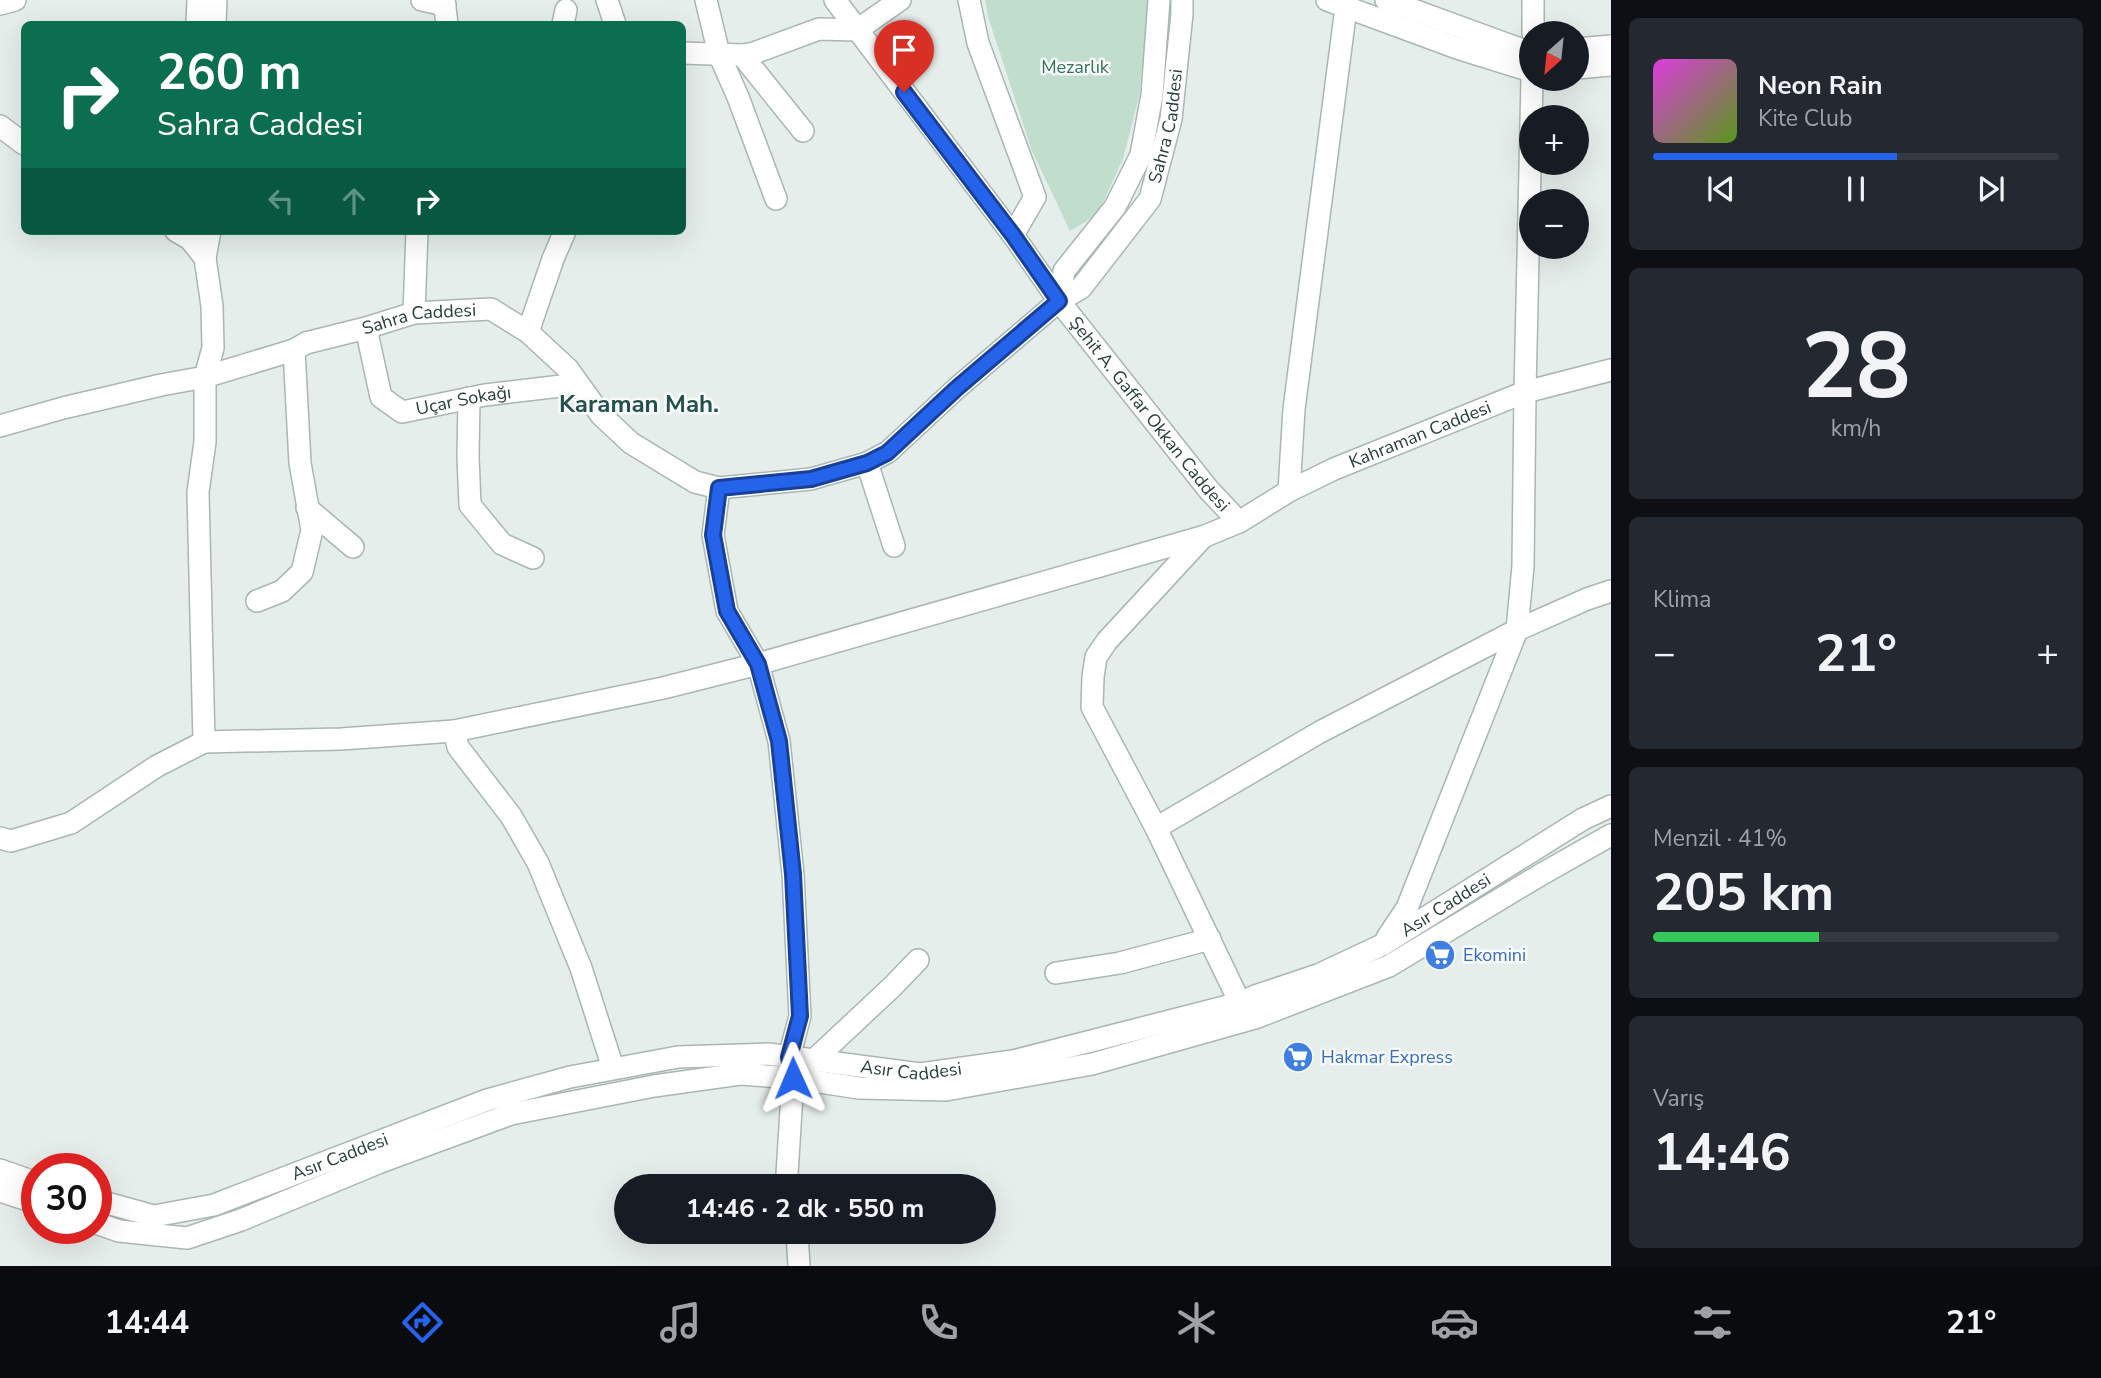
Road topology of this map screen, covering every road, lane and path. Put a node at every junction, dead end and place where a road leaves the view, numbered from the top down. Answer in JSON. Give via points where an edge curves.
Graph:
{"nodes":[{"id":1,"x":15,"y":0,"type":"edge"},
{"id":2,"x":198,"y":0,"type":"edge"},
{"id":3,"x":216,"y":0,"type":"edge"},
{"id":4,"x":422,"y":0,"type":"edge"},
{"id":5,"x":607,"y":0,"type":"edge"},
{"id":6,"x":706,"y":0,"type":"edge"},
{"id":7,"x":835,"y":0,"type":"edge"},
{"id":8,"x":900,"y":0,"type":"edge"},
{"id":9,"x":969,"y":0,"type":"edge"},
{"id":10,"x":1159,"y":0,"type":"edge"},
{"id":11,"x":1182,"y":0,"type":"edge"},
{"id":12,"x":1386,"y":0,"type":"edge"},
{"id":13,"x":1534,"y":0,"type":"edge"},
{"id":14,"x":1340,"y":2,"type":"edge"},
{"id":15,"x":0,"y":4,"type":"edge"},
{"id":16,"x":446,"y":10,"type":"edge"},
{"id":17,"x":197,"y":21,"type":"edge"},
{"id":18,"x":215,"y":21,"type":"edge"},
{"id":19,"x":614,"y":21,"type":"edge"},
{"id":20,"x":1533,"y":21,"type":"edge"},
{"id":21,"x":857,"y":30,"type":"junction"},
{"id":22,"x":1611,"y":46,"type":"edge"},
{"id":23,"x":1519,"y":49,"type":"edge"},
{"id":24,"x":1589,"y":49,"type":"edge"},
{"id":25,"x":686,"y":53,"type":"edge"},
{"id":26,"x":719,"y":54,"type":"junction"},
{"id":27,"x":742,"y":55,"type":"junction"},
{"id":28,"x":1611,"y":65,"type":"edge"},
{"id":29,"x":1519,"y":67,"type":"edge"},
{"id":30,"x":1589,"y":67,"type":"edge"},
{"id":31,"x":1532,"y":91,"type":"edge"},
{"id":32,"x":0,"y":126,"type":"edge"},
{"id":33,"x":803,"y":131,"type":"dead end"},
{"id":34,"x":21,"y":142,"type":"edge"},
{"id":35,"x":776,"y":199,"type":"dead end"},
{"id":36,"x":186,"y":235,"type":"edge"},
{"id":37,"x":209,"y":235,"type":"edge"},
{"id":38,"x":417,"y":235,"type":"edge"},
{"id":39,"x":563,"y":235,"type":"edge"},
{"id":40,"x":1013,"y":235,"type":"junction"},
{"id":41,"x":205,"y":258,"type":"junction"},
{"id":42,"x":1059,"y":301,"type":"junction"},
{"id":43,"x":414,"y":313,"type":"junction"},
{"id":44,"x":366,"y":328,"type":"junction"},
{"id":45,"x":528,"y":332,"type":"junction"},
{"id":46,"x":294,"y":350,"type":"junction"},
{"id":47,"x":1611,"y":370,"type":"edge"},
{"id":48,"x":205,"y":377,"type":"junction"},
{"id":49,"x":578,"y":384,"type":"junction"},
{"id":50,"x":1525,"y":392,"type":"junction"},
{"id":51,"x":470,"y":398,"type":"junction"},
{"id":52,"x":0,"y":426,"type":"edge"},
{"id":53,"x":867,"y":463,"type":"junction"},
{"id":54,"x":719,"y":488,"type":"junction"},
{"id":55,"x":1289,"y":491,"type":"junction"},
{"id":56,"x":307,"y":508,"type":"junction"},
{"id":57,"x":1239,"y":523,"type":"junction"},
{"id":58,"x":1205,"y":536,"type":"junction"},
{"id":59,"x":894,"y":546,"type":"dead end"},
{"id":60,"x":353,"y":547,"type":"dead end"},
{"id":61,"x":533,"y":558,"type":"dead end"},
{"id":62,"x":1611,"y":591,"type":"edge"},
{"id":63,"x":257,"y":601,"type":"dead end"},
{"id":64,"x":1517,"y":630,"type":"junction"},
{"id":65,"x":758,"y":664,"type":"junction"},
{"id":66,"x":454,"y":731,"type":"junction"},
{"id":67,"x":204,"y":743,"type":"junction"},
{"id":68,"x":1611,"y":806,"type":"edge"},
{"id":69,"x":1156,"y":828,"type":"junction"},
{"id":70,"x":1611,"y":835,"type":"edge"},
{"id":71,"x":0,"y":838,"type":"edge"},
{"id":72,"x":1210,"y":939,"type":"junction"},
{"id":73,"x":1382,"y":945,"type":"junction"},
{"id":74,"x":918,"y":960,"type":"dead end"},
{"id":75,"x":1056,"y":973,"type":"dead end"},
{"id":76,"x":1240,"y":1003,"type":"junction"},
{"id":77,"x":814,"y":1060,"type":"junction"},
{"id":78,"x":791,"y":1067,"type":"junction"},
{"id":79,"x":613,"y":1068,"type":"junction"},
{"id":80,"x":0,"y":1170,"type":"edge"},
{"id":81,"x":787,"y":1174,"type":"edge"},
{"id":82,"x":21,"y":1177,"type":"edge"},
{"id":83,"x":0,"y":1191,"type":"edge"},
{"id":84,"x":21,"y":1198,"type":"edge"},
{"id":85,"x":112,"y":1204,"type":"edge"},
{"id":86,"x":112,"y":1229,"type":"edge"},
{"id":87,"x":798,"y":1244,"type":"edge"},
{"id":88,"x":799,"y":1266,"type":"edge"}],
"edges":[{"from":1,"to":15,"type":"street"},
{"from":2,"to":17,"type":"street"},
{"from":3,"to":18,"type":"street"},
{"from":4,"to":16,"type":"street"},
{"from":5,"to":19,"type":"street"},
{"from":6,"to":26,"type":"street"},
{"from":7,"to":21,"type":"street","name":"Şehit A. Gaffar Okkan Caddesi"},
{"from":8,"to":21,"type":"street"},
{"from":9,"to":40,"type":"street","via":[[978,43],[1035,197]]},
{"from":10,"to":42,"type":"street","name":"Sahra Caddesi","via":[[1153,95],[1141,155],[1115,207],[1064,271]]},
{"from":11,"to":42,"type":"street","name":"Sahra Caddesi","via":[[1171,118],[1150,199],[1081,288]]},
{"from":12,"to":23,"type":"street"},
{"from":13,"to":20,"type":"street"},
{"from":14,"to":29,"type":"street"},
{"from":14,"to":55,"type":"street","via":[[1294,409]]},
{"from":21,"to":27,"type":"street","via":[[819,29]]},
{"from":21,"to":40,"type":"street","name":"Şehit A. Gaffar Okkan Caddesi"},
{"from":22,"to":24,"type":"street"},
{"from":25,"to":26,"type":"street"},
{"from":26,"to":27,"type":"street"},
{"from":26,"to":35,"type":"street"},
{"from":27,"to":33,"type":"street"},
{"from":28,"to":30,"type":"street"},
{"from":31,"to":50,"type":"street"},
{"from":32,"to":34,"type":"street"},
{"from":36,"to":41,"type":"street"},
{"from":37,"to":41,"type":"street"},
{"from":38,"to":43,"type":"street"},
{"from":39,"to":45,"type":"street"},
{"from":40,"to":42,"type":"street","name":"Şehit A. Gaffar Okkan Caddesi"},
{"from":41,"to":48,"type":"street","via":[[213,348]]},
{"from":42,"to":53,"type":"street","name":"Sahra Caddesi","via":[[887,453]]},
{"from":42,"to":57,"type":"street","name":"Şehit A. Gaffar Okkan Caddesi"},
{"from":43,"to":44,"type":"street","name":"Sahra Caddesi"},
{"from":43,"to":45,"type":"street","name":"Sahra Caddesi","via":[[491,309]]},
{"from":44,"to":46,"type":"street","name":"Sahra Caddesi"},
{"from":44,"to":51,"type":"street","name":"Uçar Sokağı","via":[[381,397],[402,412]]},
{"from":45,"to":49,"type":"street","name":"Sahra Caddesi"},
{"from":46,"to":48,"type":"street","name":"Sahra Caddesi"},
{"from":46,"to":56,"type":"street"},
{"from":47,"to":50,"type":"street","name":"Kahraman Caddesi"},
{"from":48,"to":52,"type":"street","name":"Sahra Caddesi"},
{"from":48,"to":67,"type":"street","via":[[205,442],[198,492]]},
{"from":49,"to":51,"type":"street","name":"Uçar Sokağı"},
{"from":49,"to":54,"type":"street","name":"Sahra Caddesi","via":[[601,415],[631,443],[695,482]]},
{"from":50,"to":55,"type":"street","name":"Kahraman Caddesi"},
{"from":50,"to":64,"type":"street","via":[[1523,566]]},
{"from":51,"to":61,"type":"street","via":[[470,505],[502,544]]},
{"from":53,"to":54,"type":"street","name":"Sahra Caddesi","via":[[811,479]]},
{"from":53,"to":59,"type":"street"},
{"from":54,"to":65,"type":"street","via":[[713,535],[727,611]]},
{"from":55,"to":57,"type":"street","name":"Kahraman Caddesi"},
{"from":56,"to":60,"type":"street"},
{"from":56,"to":63,"type":"street","via":[[312,530],[302,572],[282,591]]},
{"from":57,"to":58,"type":"street","name":"Kahraman Caddesi"},
{"from":58,"to":65,"type":"street","name":"Kahraman Caddesi"},
{"from":58,"to":69,"type":"street","via":[[1107,640],[1094,667],[1092,707]]},
{"from":62,"to":64,"type":"street"},
{"from":64,"to":69,"type":"street","via":[[1320,733]]},
{"from":64,"to":73,"type":"street","via":[[1408,908]]},
{"from":65,"to":66,"type":"street","name":"Kahraman Caddesi"},
{"from":65,"to":78,"type":"street","via":[[779,741],[793,874],[800,1016]]},
{"from":66,"to":67,"type":"street","name":"Kahraman Caddesi"},
{"from":66,"to":79,"type":"street","via":[[458,747],[510,816],[538,863],[581,968]]},
{"from":67,"to":71,"type":"street","via":[[157,766],[71,823],[11,841]]},
{"from":68,"to":73,"type":"street","name":"Asır Caddesi"},
{"from":69,"to":72,"type":"street"},
{"from":70,"to":78,"type":"street","name":"Asır Caddesi","via":[[1389,966],[1255,1018],[1092,1064],[946,1090],[859,1088]]},
{"from":72,"to":75,"type":"street","via":[[1119,963]]},
{"from":72,"to":76,"type":"street"},
{"from":73,"to":76,"type":"street","name":"Asır Caddesi","via":[[1318,975]]},
{"from":74,"to":77,"type":"street"},
{"from":76,"to":77,"type":"street","name":"Asır Caddesi","via":[[1013,1061],[920,1074]]},
{"from":77,"to":78,"type":"street","name":"Asır Caddesi"},
{"from":78,"to":79,"type":"street","name":"Asır Caddesi","via":[[768,1054],[678,1057]]},
{"from":78,"to":81,"type":"street"},
{"from":78,"to":86,"type":"street","name":"Asır Caddesi","via":[[654,1086],[511,1114],[187,1238]]},
{"from":79,"to":85,"type":"street","name":"Asır Caddesi","via":[[487,1100],[214,1205],[154,1216]]},
{"from":80,"to":82,"type":"street"},
{"from":83,"to":84,"type":"street"},
{"from":87,"to":88,"type":"street"}]}
